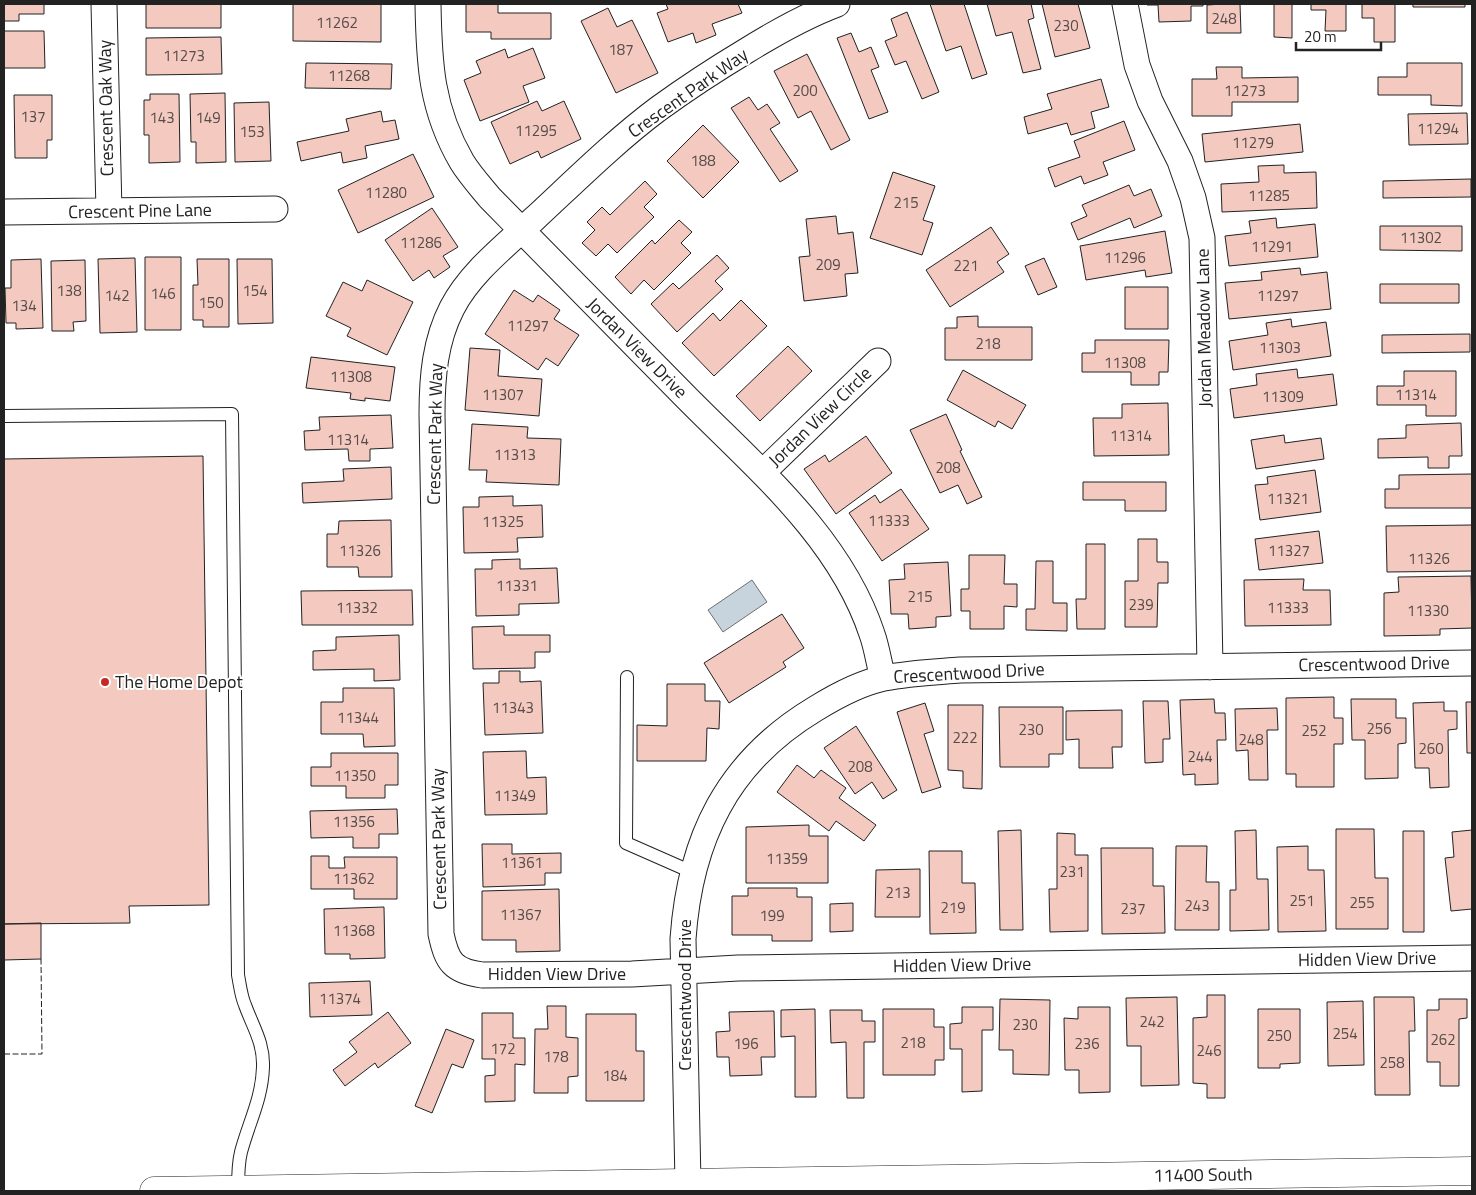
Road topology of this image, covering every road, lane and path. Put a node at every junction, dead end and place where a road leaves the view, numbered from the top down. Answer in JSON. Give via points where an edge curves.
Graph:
{"nodes":[{"id":1,"x":104,"y":4,"type":"edge"},
{"id":2,"x":428,"y":4,"type":"edge"},
{"id":3,"x":1125,"y":4,"type":"edge"},
{"id":4,"x":826,"y":6,"type":"edge"},
{"id":5,"x":275,"y":209,"type":"dead end"},
{"id":6,"x":109,"y":211,"type":"junction"},
{"id":7,"x":4,"y":212,"type":"edge"},
{"id":8,"x":522,"y":230,"type":"junction"},
{"id":9,"x":878,"y":361,"type":"dead end"},
{"id":10,"x":4,"y":416,"type":"edge"},
{"id":11,"x":763,"y":472,"type":"junction"},
{"id":12,"x":1472,"y":663,"type":"edge"},
{"id":13,"x":1210,"y":667,"type":"junction"},
{"id":14,"x":627,"y":676,"type":"dead end"},
{"id":15,"x":883,"y":678,"type":"junction"},
{"id":16,"x":692,"y":872,"type":"junction"},
{"id":17,"x":1472,"y":958,"type":"edge"},
{"id":18,"x":453,"y":966,"type":"joint"},
{"id":19,"x":683,"y":971,"type":"junction"},
{"id":20,"x":1472,"y":1171,"type":"edge"},
{"id":21,"x":688,"y":1183,"type":"junction"},
{"id":22,"x":644,"y":1188,"type":"edge"},
{"id":23,"x":238,"y":1190,"type":"edge"},
{"id":24,"x":154,"y":1191,"type":"edge"}],
"edges":[{"from":1,"to":6,"type":"street","name":"Crescent Oak Way"},
{"from":2,"to":8,"type":"street","name":"Jordan View Drive","via":[[429,56],[434,92],[445,129],[463,164],[490,198]]},
{"from":3,"to":13,"type":"street","name":"Jordan Meadow Lane","via":[[1136,65],[1194,198],[1202,238]]},
{"from":4,"to":8,"type":"street","name":"Crescent Park Way","via":[[710,73],[657,110]]},
{"from":5,"to":6,"type":"street","name":"Crescent Pine Lane"},
{"from":6,"to":7,"type":"street","name":"Crescent Pine Lane"},
{"from":8,"to":11,"type":"street","name":"Jordan View Drive"},
{"from":8,"to":18,"type":"street","name":"Crescent Park Way","via":[[473,278],[452,308],[438,342],[432,378],[441,934],[444,950]]},
{"from":9,"to":11,"type":"street","name":"Jordan View Circle"},
{"from":10,"to":23,"type":"lane","via":[[232,414],[238,975],[244,1004],[263,1049],[262,1084],[240,1154]]},
{"from":11,"to":15,"type":"street","name":"Jordan View Drive","via":[[827,548],[854,592],[872,634]]},
{"from":12,"to":13,"type":"street","name":"Crescentwood Drive"},
{"from":13,"to":15,"type":"street","name":"Crescentwood Drive","via":[[960,670]]},
{"from":14,"to":16,"type":"lane","via":[[626,843]]},
{"from":15,"to":16,"type":"street","name":"Crescentwood Drive","via":[[839,694],[768,743],[744,768],[721,801],[704,836]]},
{"from":16,"to":19,"type":"street","name":"Crescentwood Drive","via":[[685,908]]},
{"from":17,"to":19,"type":"street","name":"Hidden View Drive"},
{"from":18,"to":19,"type":"street","name":"Hidden View Drive","via":[[467,973],[482,975]]},
{"from":19,"to":21,"type":"street","name":"Crescentwood Drive"},
{"from":20,"to":21,"type":"main road","name":"11400 South"},
{"from":21,"to":22,"type":"main road","name":"11400 South"},
{"from":22,"to":23,"type":"main road","name":"11400 South"},
{"from":23,"to":24,"type":"main road","name":"11400 South"}]}
